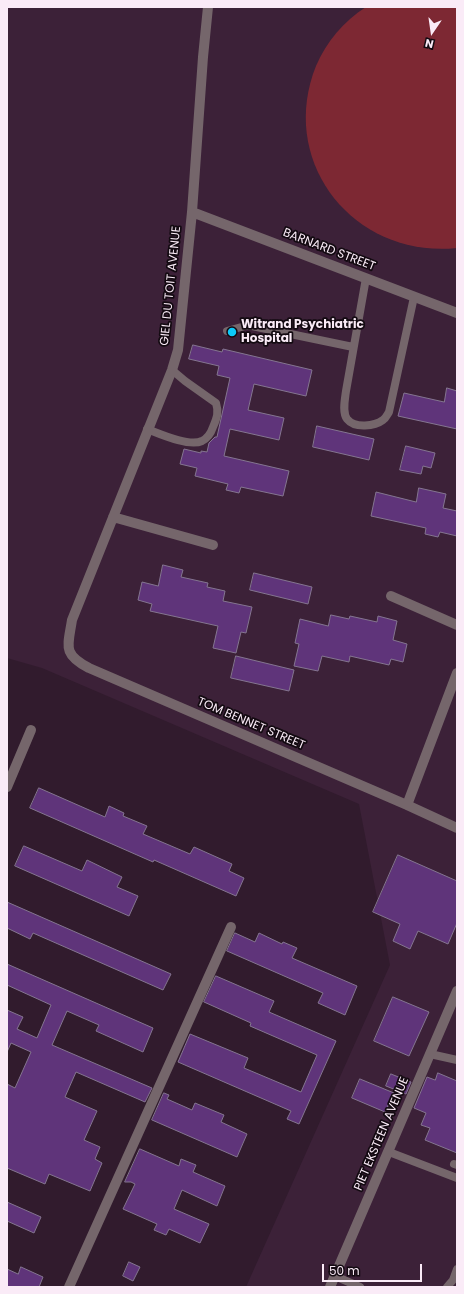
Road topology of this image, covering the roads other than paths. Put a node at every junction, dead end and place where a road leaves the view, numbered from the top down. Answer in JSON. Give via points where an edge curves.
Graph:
{"nodes":[{"id":1,"x":208,"y":7,"type":"edge"},
{"id":2,"x":192,"y":212,"type":"junction"},
{"id":3,"x":366,"y":278,"type":"junction"},
{"id":4,"x":414,"y":297,"type":"junction"},
{"id":5,"x":457,"y":313,"type":"edge"},
{"id":6,"x":227,"y":331,"type":"dead end"},
{"id":7,"x":353,"y":347,"type":"junction"},
{"id":8,"x":172,"y":370,"type":"junction"},
{"id":9,"x":147,"y":429,"type":"junction"},
{"id":10,"x":113,"y":517,"type":"junction"},
{"id":11,"x":213,"y":544,"type":"dead end"},
{"id":12,"x":391,"y":596,"type":"dead end"},
{"id":13,"x":72,"y":620,"type":"joint"},
{"id":14,"x":457,"y":625,"type":"edge"},
{"id":15,"x":457,"y":673,"type":"edge"},
{"id":16,"x":31,"y":730,"type":"dead end"},
{"id":17,"x":7,"y":786,"type":"edge"},
{"id":18,"x":406,"y":805,"type":"junction"},
{"id":19,"x":457,"y":828,"type":"edge"},
{"id":20,"x":231,"y":927,"type":"dead end"},
{"id":21,"x":457,"y":990,"type":"edge"},
{"id":22,"x":430,"y":1054,"type":"junction"},
{"id":23,"x":457,"y":1060,"type":"edge"},
{"id":24,"x":389,"y":1152,"type":"junction"},
{"id":25,"x":457,"y":1178,"type":"edge"},
{"id":26,"x":457,"y":1269,"type":"edge"},
{"id":27,"x":336,"y":1276,"type":"junction"},
{"id":28,"x":69,"y":1287,"type":"edge"},
{"id":29,"x":330,"y":1287,"type":"edge"},
{"id":30,"x":360,"y":1287,"type":"edge"},
{"id":31,"x":446,"y":1287,"type":"edge"}],
"edges":[{"from":1,"to":2,"type":"street","name":"GIEL DU TOIT AVENUE"},
{"from":2,"to":3,"type":"street","name":"BARNARD STREET"},
{"from":2,"to":8,"type":"street","name":"GIEL DU TOIT AVENUE","via":[[178,350]]},
{"from":3,"to":4,"type":"street","name":"BARNARD STREET"},
{"from":3,"to":7,"type":"lane"},
{"from":4,"to":5,"type":"street","name":"BARNARD STREET"},
{"from":4,"to":7,"type":"lane","via":[[388,412],[378,423],[353,424],[346,416],[346,391]]},
{"from":6,"to":7,"type":"lane","via":[[252,326]]},
{"from":8,"to":9,"type":"street","name":"GIEL DU TOIT AVENUE"},
{"from":8,"to":9,"type":"lane","via":[[216,403],[217,419],[208,436],[198,442],[173,439]]},
{"from":9,"to":10,"type":"street","name":"GIEL DU TOIT AVENUE"},
{"from":10,"to":11,"type":"street"},
{"from":10,"to":13,"type":"street","name":"GIEL DU TOIT AVENUE"},
{"from":12,"to":14,"type":"street"},
{"from":13,"to":18,"type":"street","name":"TOM BENNET STREET","via":[[68,650],[75,660],[84,666]]},
{"from":15,"to":18,"type":"street"},
{"from":16,"to":17,"type":"street"},
{"from":18,"to":19,"type":"street","name":"TOM BENNET STREET"},
{"from":20,"to":28,"type":"street"},
{"from":21,"to":22,"type":"street","name":"PIET EKSTEEN AVENUE"},
{"from":22,"to":23,"type":"lane"},
{"from":22,"to":24,"type":"street","name":"PIET EKSTEEN AVENUE"},
{"from":24,"to":25,"type":"lane"},
{"from":24,"to":27,"type":"street","name":"PIET EKSTEEN AVENUE"},
{"from":26,"to":31,"type":"lane"},
{"from":27,"to":29,"type":"street","name":"PIET EKSTEEN AVENUE"},
{"from":27,"to":30,"type":"lane"}]}
